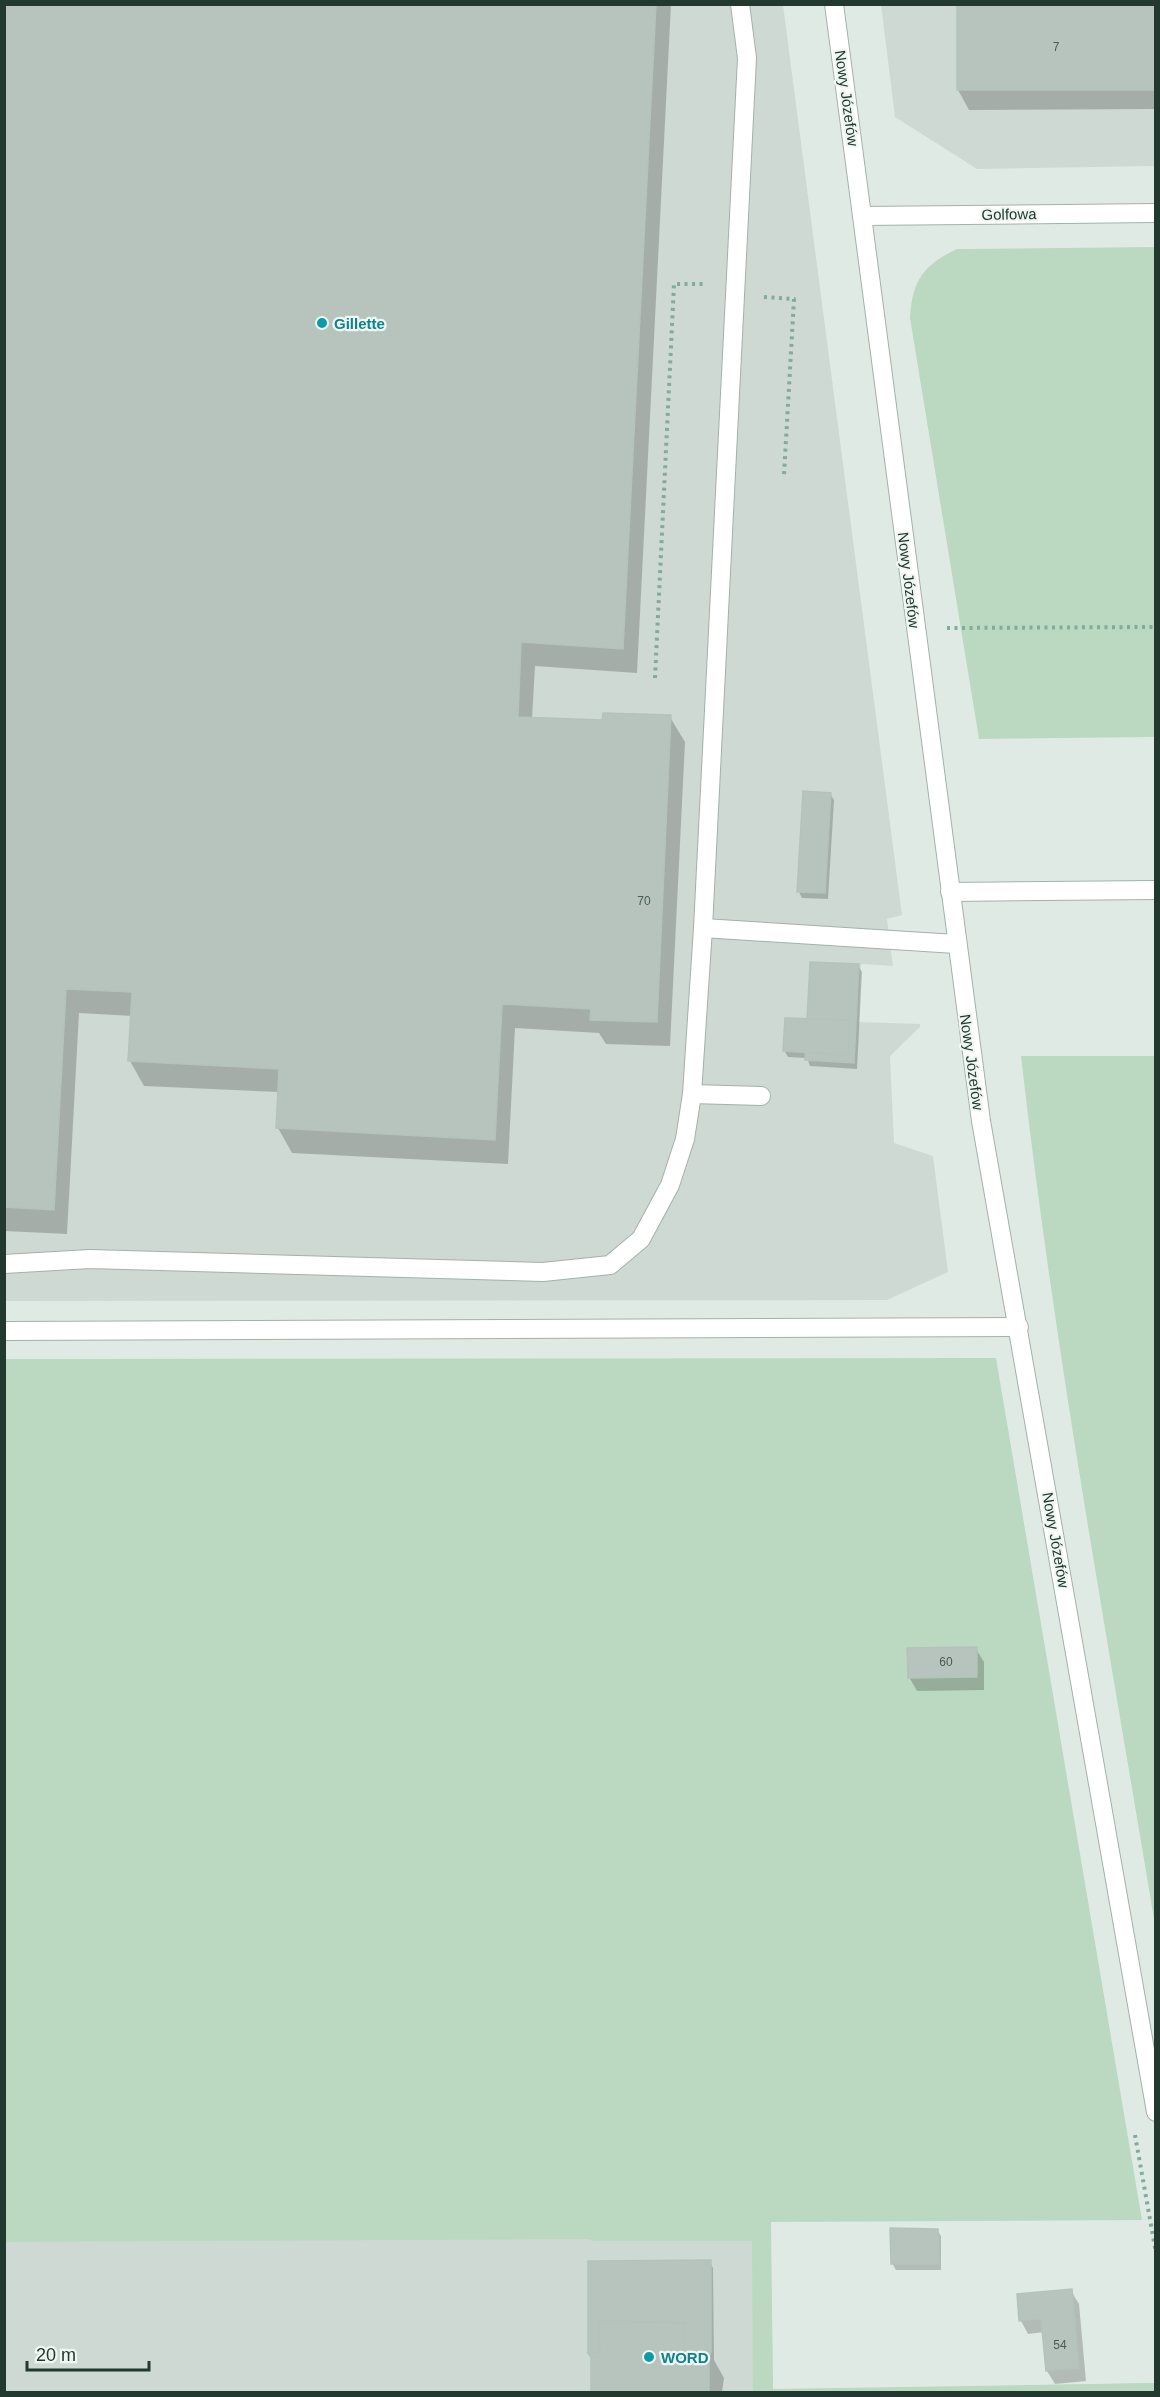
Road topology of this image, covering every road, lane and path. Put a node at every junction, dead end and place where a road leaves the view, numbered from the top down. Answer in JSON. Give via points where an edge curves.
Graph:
{"nodes":[{"id":1,"x":740,"y":4,"type":"edge"},
{"id":2,"x":834,"y":4,"type":"edge"},
{"id":3,"x":1155,"y":213,"type":"edge"},
{"id":4,"x":862,"y":216,"type":"junction"},
{"id":5,"x":1155,"y":627,"type":"edge"},
{"id":6,"x":916,"y":628,"type":"junction"},
{"id":7,"x":1155,"y":890,"type":"edge"},
{"id":8,"x":950,"y":892,"type":"junction"},
{"id":9,"x":703,"y":928,"type":"junction"},
{"id":10,"x":956,"y":944,"type":"junction"},
{"id":11,"x":692,"y":1094,"type":"junction"},
{"id":12,"x":761,"y":1096,"type":"dead end"},
{"id":13,"x":4,"y":1264,"type":"edge"},
{"id":14,"x":1018,"y":1327,"type":"junction"},
{"id":15,"x":4,"y":1330,"type":"edge"},
{"id":16,"x":1155,"y":2112,"type":"edge"}],
"edges":[{"from":1,"to":9,"type":"street","via":[[747,58]]},
{"from":2,"to":4,"type":"street","name":"Nowy Józefów"},
{"from":3,"to":4,"type":"street","name":"Golfowa"},
{"from":4,"to":6,"type":"street","name":"Nowy Józefów"},
{"from":5,"to":6,"type":"path"},
{"from":6,"to":8,"type":"street","name":"Nowy Józefów"},
{"from":7,"to":8,"type":"street"},
{"from":8,"to":10,"type":"street","name":"Nowy Józefów"},
{"from":9,"to":10,"type":"street"},
{"from":9,"to":11,"type":"street"},
{"from":10,"to":14,"type":"street","name":"Nowy Józefów","via":[[981,1121]]},
{"from":11,"to":12,"type":"street"},
{"from":11,"to":13,"type":"street","via":[[685,1139],[670,1185],[641,1239],[610,1266],[543,1272],[90,1259]]},
{"from":14,"to":15,"type":"street"},
{"from":14,"to":16,"type":"street","name":"Nowy Józefów"}]}
